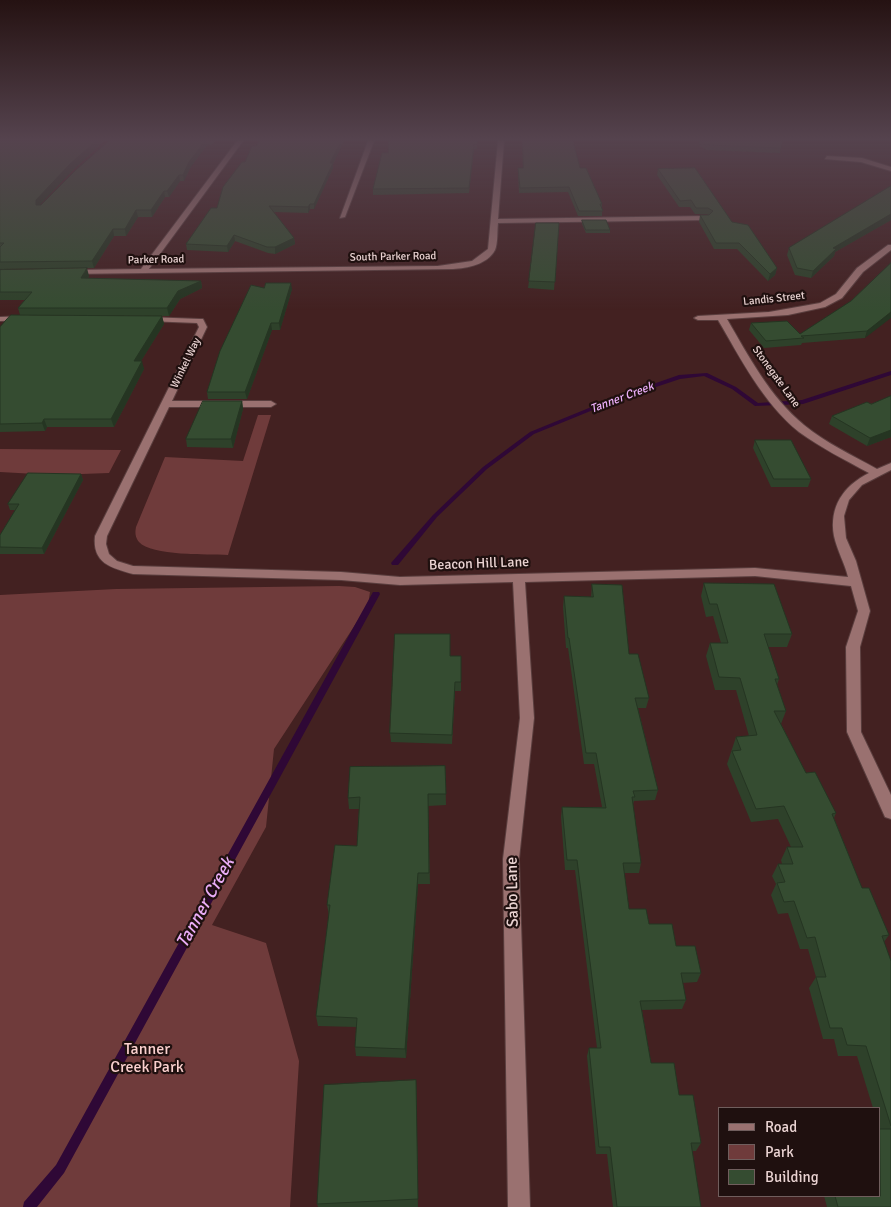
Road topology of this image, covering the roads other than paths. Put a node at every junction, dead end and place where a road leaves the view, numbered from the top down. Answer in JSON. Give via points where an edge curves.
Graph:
{"nodes":[{"id":1,"x":198,"y":197,"type":"edge"},
{"id":2,"x":350,"y":197,"type":"edge"},
{"id":3,"x":496,"y":197,"type":"edge"},
{"id":4,"x":342,"y":217,"type":"dead end"},
{"id":5,"x":707,"y":218,"type":"edge"},
{"id":6,"x":494,"y":222,"type":"junction"},
{"id":7,"x":891,"y":247,"type":"edge"},
{"id":8,"x":313,"y":270,"type":"joint"},
{"id":9,"x":144,"y":271,"type":"junction"},
{"id":10,"x":60,"y":272,"type":"edge"},
{"id":11,"x":721,"y":317,"type":"junction"},
{"id":12,"x":31,"y":318,"type":"edge"},
{"id":13,"x":698,"y":318,"type":"dead end"},
{"id":14,"x":0,"y":319,"type":"edge"},
{"id":15,"x":139,"y":319,"type":"edge"},
{"id":16,"x":167,"y":404,"type":"junction"},
{"id":17,"x":271,"y":404,"type":"dead end"},
{"id":18,"x":891,"y":466,"type":"edge"},
{"id":19,"x":874,"y":472,"type":"junction"},
{"id":20,"x":104,"y":559,"type":"joint"},
{"id":21,"x":519,"y":578,"type":"junction"},
{"id":22,"x":856,"y":582,"type":"junction"},
{"id":23,"x":891,"y":812,"type":"edge"},
{"id":24,"x":520,"y":1207,"type":"edge"}],
"edges":[{"from":1,"to":9,"type":"street"},
{"from":2,"to":4,"type":"street"},
{"from":3,"to":6,"type":"street"},
{"from":5,"to":6,"type":"street"},
{"from":6,"to":8,"type":"street","name":"South Parker Road","via":[[492,249],[473,263],[438,268]]},
{"from":7,"to":11,"type":"street","name":"Landis Street","via":[[861,270],[834,300],[804,310]]},
{"from":8,"to":9,"type":"street","name":"Parker Road"},
{"from":9,"to":10,"type":"street","name":"Parker Road"},
{"from":11,"to":13,"type":"street","name":"Landis Street"},
{"from":11,"to":19,"type":"street","name":"Stonegate Lane","via":[[787,415],[813,436]]},
{"from":12,"to":14,"type":"street"},
{"from":15,"to":16,"type":"street","name":"Winkel Way","via":[[193,320],[203,324]]},
{"from":16,"to":17,"type":"street"},
{"from":16,"to":20,"type":"street","name":"Winkel Way","via":[[101,536],[100,549]]},
{"from":18,"to":19,"type":"street"},
{"from":19,"to":22,"type":"street","via":[[858,483],[844,499],[838,514],[840,538]]},
{"from":20,"to":21,"type":"street","name":"Beacon Hill Lane","via":[[133,570],[192,573],[340,576],[400,581]]},
{"from":21,"to":22,"type":"street","name":"Beacon Hill Lane","via":[[755,572]]},
{"from":21,"to":24,"type":"street","name":"Sabo Lane","via":[[527,718],[511,859]]},
{"from":22,"to":23,"type":"street","via":[[864,611],[853,647],[854,732]]}]}
